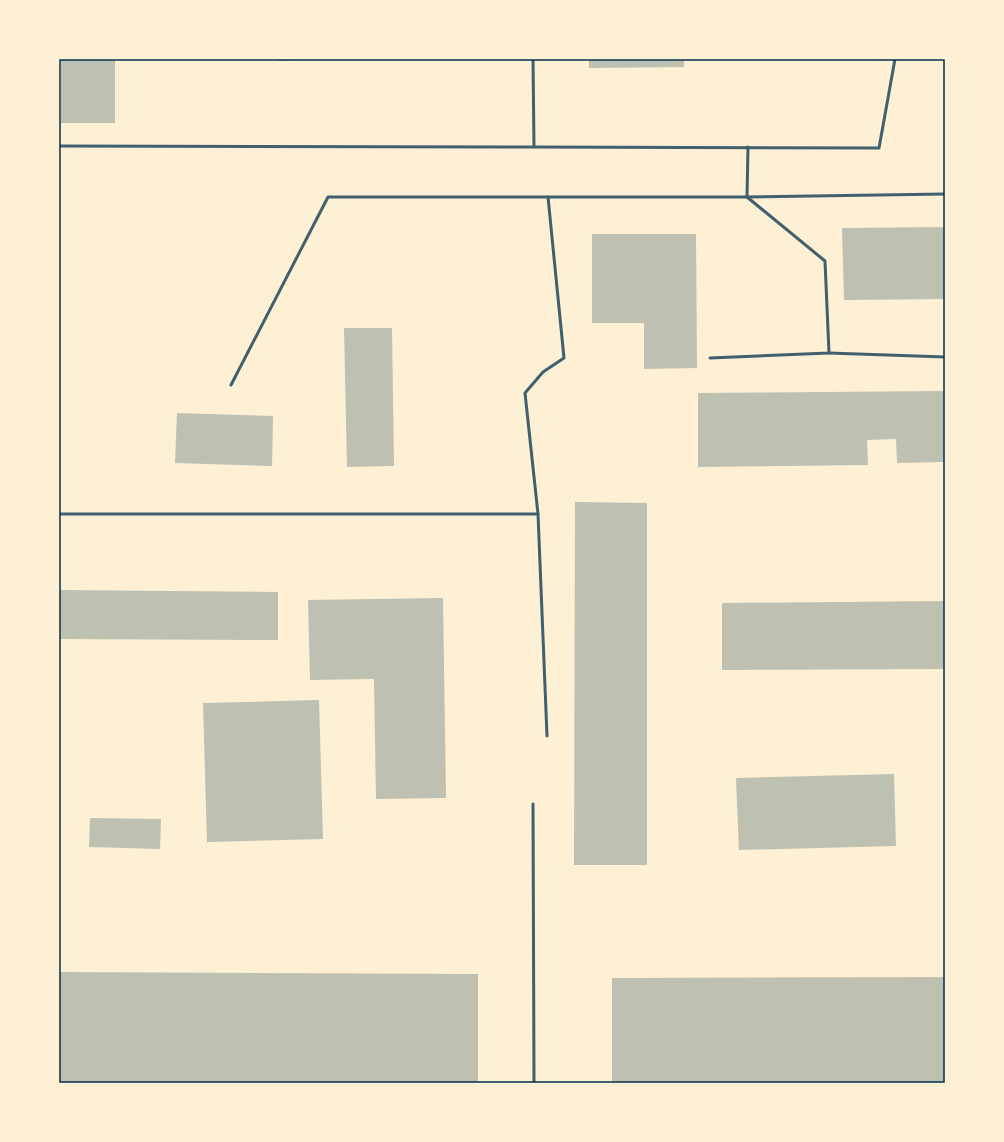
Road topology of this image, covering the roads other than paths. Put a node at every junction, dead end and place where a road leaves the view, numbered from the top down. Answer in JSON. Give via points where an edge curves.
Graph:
{"nodes":[{"id":1,"x":533,"y":59,"type":"edge"},
{"id":2,"x":895,"y":59,"type":"edge"},
{"id":3,"x":59,"y":146,"type":"edge"},
{"id":4,"x":534,"y":147,"type":"junction"},
{"id":5,"x":748,"y":148,"type":"junction"},
{"id":6,"x":945,"y":194,"type":"edge"},
{"id":7,"x":548,"y":197,"type":"junction"},
{"id":8,"x":747,"y":197,"type":"junction"},
{"id":9,"x":829,"y":353,"type":"junction"},
{"id":10,"x":945,"y":357,"type":"edge"},
{"id":11,"x":710,"y":358,"type":"dead end"},
{"id":12,"x":232,"y":385,"type":"dead end"},
{"id":13,"x":59,"y":514,"type":"edge"},
{"id":14,"x":538,"y":514,"type":"junction"},
{"id":15,"x":546,"y":736,"type":"dead end"},
{"id":16,"x":533,"y":804,"type":"dead end"},
{"id":17,"x":534,"y":1083,"type":"edge"}],
"edges":[{"from":1,"to":4,"type":"lane"},
{"from":2,"to":5,"type":"lane","via":[[879,148]]},
{"from":3,"to":4,"type":"lane"},
{"from":4,"to":5,"type":"lane"},
{"from":5,"to":8,"type":"lane"},
{"from":6,"to":8,"type":"lane"},
{"from":7,"to":8,"type":"lane"},
{"from":7,"to":12,"type":"lane","via":[[328,197]]},
{"from":7,"to":14,"type":"lane","via":[[564,358],[543,372],[524,392]]},
{"from":8,"to":9,"type":"lane","via":[[825,261]]},
{"from":9,"to":10,"type":"lane"},
{"from":9,"to":11,"type":"lane"},
{"from":13,"to":14,"type":"lane"},
{"from":14,"to":15,"type":"lane"},
{"from":16,"to":17,"type":"lane"}]}
